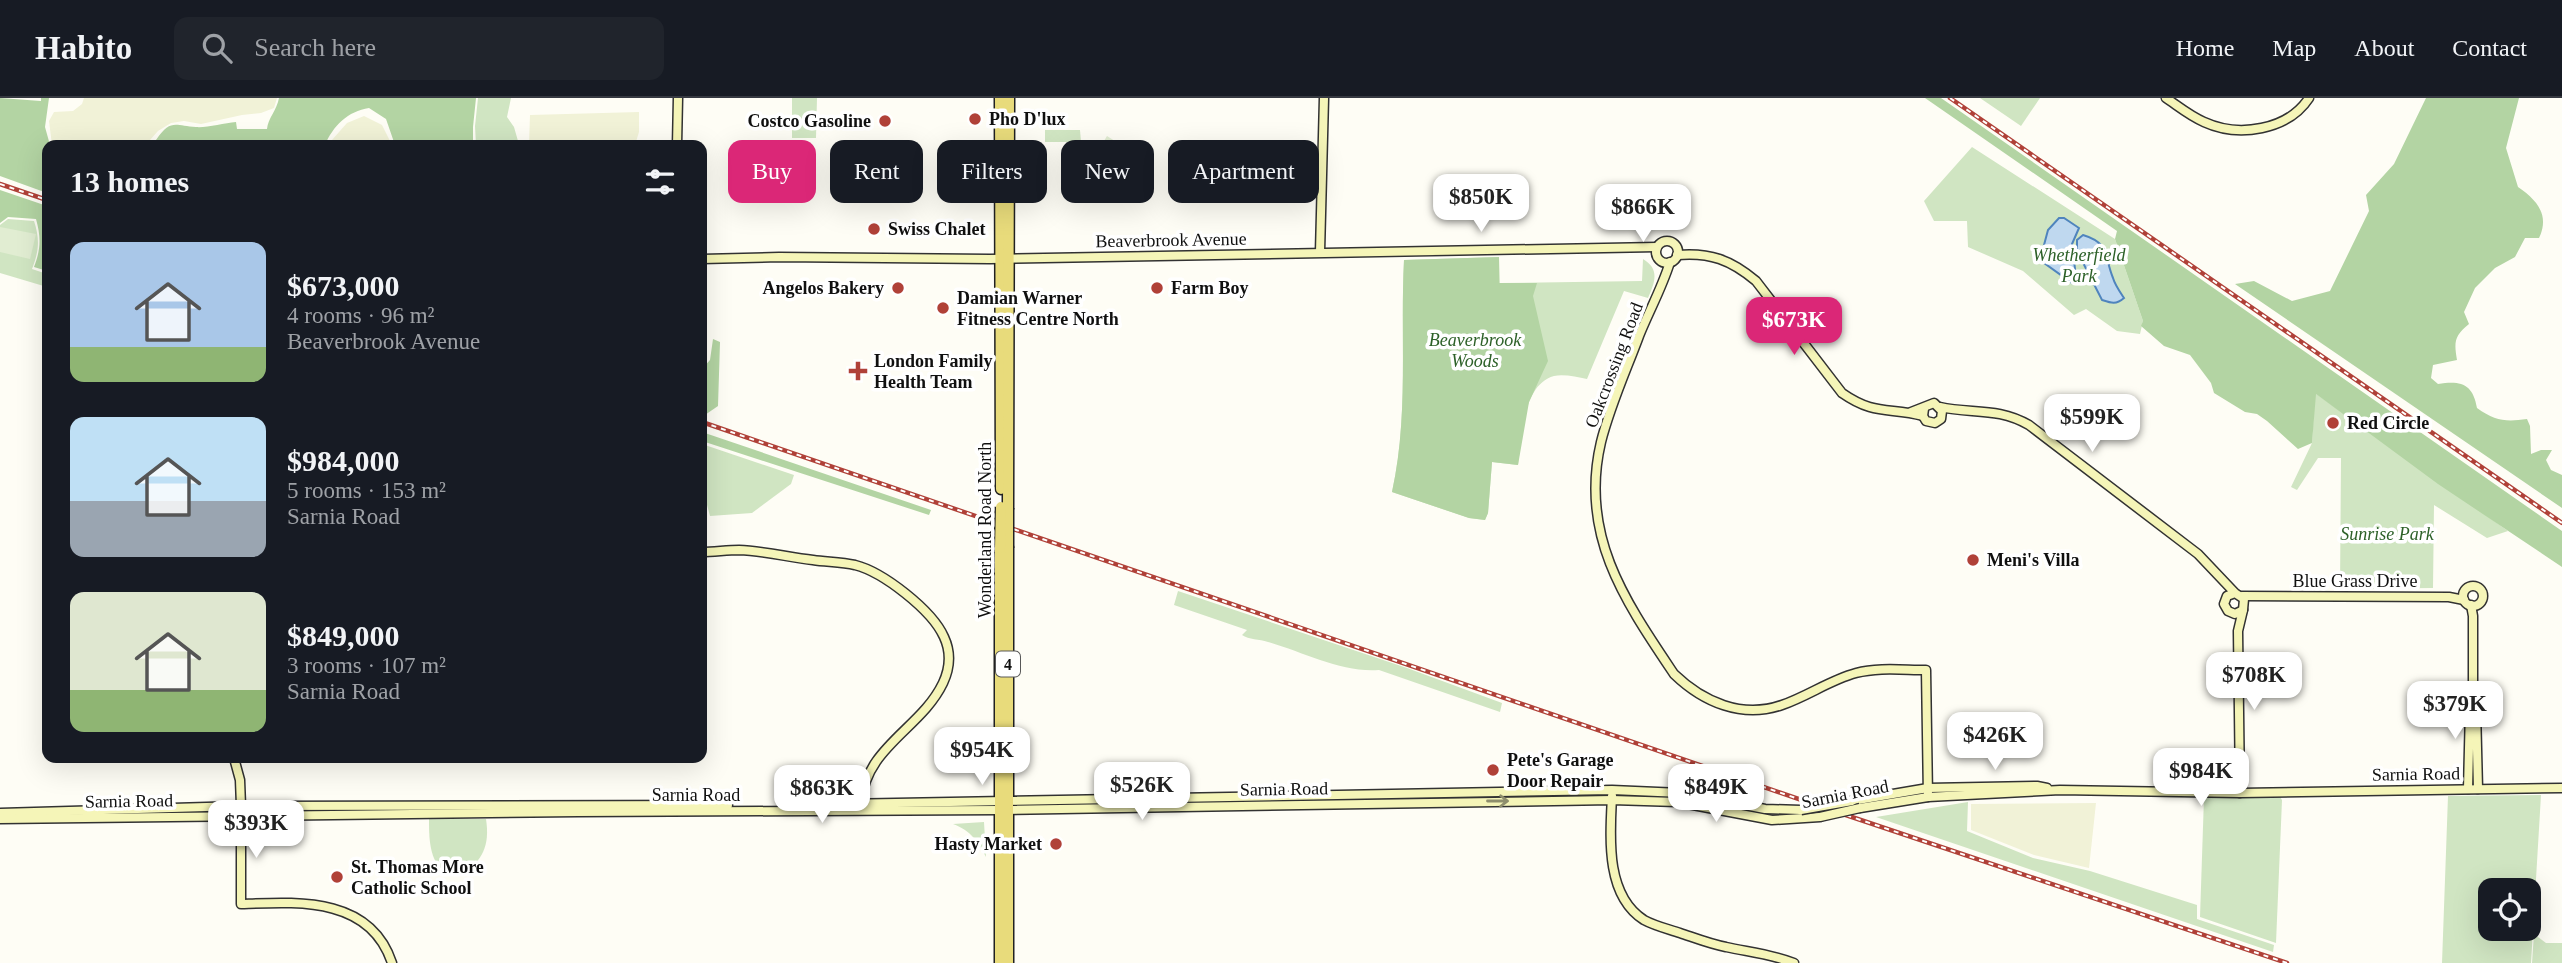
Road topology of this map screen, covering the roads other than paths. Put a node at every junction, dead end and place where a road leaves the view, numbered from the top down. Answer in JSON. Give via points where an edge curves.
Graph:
{"nodes":[{"id":1,"x":678,"y":98,"type":"edge"},
{"id":2,"x":1000,"y":98,"type":"edge"},
{"id":3,"x":1009,"y":98,"type":"edge"},
{"id":4,"x":1324,"y":98,"type":"edge"},
{"id":5,"x":2166,"y":98,"type":"edge"},
{"id":6,"x":2309,"y":98,"type":"edge"},
{"id":7,"x":677,"y":140,"type":"edge"},
{"id":8,"x":1320,"y":252,"type":"junction"},
{"id":9,"x":1658,"y":254,"type":"junction"},
{"id":10,"x":1675,"y":256,"type":"junction"},
{"id":11,"x":1004,"y":258,"type":"junction"},
{"id":12,"x":707,"y":259,"type":"edge"},
{"id":13,"x":1664,"y":282,"type":"junction"},
{"id":14,"x":1940,"y":407,"type":"junction"},
{"id":15,"x":1958,"y":411,"type":"junction"},
{"id":16,"x":1923,"y":412,"type":"junction"},
{"id":17,"x":1941,"y":419,"type":"junction"},
{"id":18,"x":707,"y":552,"type":"edge"},
{"id":19,"x":2235,"y":595,"type":"junction"},
{"id":20,"x":2261,"y":597,"type":"junction"},
{"id":21,"x":2244,"y":608,"type":"junction"},
{"id":22,"x":2231,"y":613,"type":"junction"},
{"id":23,"x":2238,"y":631,"type":"junction"},
{"id":24,"x":235,"y":763,"type":"edge"},
{"id":25,"x":2562,"y":788,"type":"edge"},
{"id":26,"x":2473,"y":789,"type":"junction"},
{"id":27,"x":1928,"y":792,"type":"junction"},
{"id":28,"x":2240,"y":793,"type":"junction"},
{"id":29,"x":1612,"y":795,"type":"junction"},
{"id":30,"x":861,"y":803,"type":"junction"},
{"id":31,"x":1005,"y":806,"type":"junction"},
{"id":32,"x":241,"y":811,"type":"junction"},
{"id":33,"x":0,"y":813,"type":"edge"},
{"id":34,"x":0,"y":819,"type":"edge"},
{"id":35,"x":392,"y":963,"type":"edge"},
{"id":36,"x":1000,"y":963,"type":"edge"},
{"id":37,"x":1008,"y":963,"type":"edge"},
{"id":38,"x":1794,"y":963,"type":"edge"}],
"edges":[{"from":1,"to":7,"type":"street"},
{"from":2,"to":11,"type":"main road","name":"Wonderland Road North","number":"4"},
{"from":3,"to":11,"type":"main road","name":"Wonderland Road North","number":"4"},
{"from":4,"to":8,"type":"street"},
{"from":5,"to":6,"type":"street","via":[[2211,125],[2240,128],[2277,125],[2300,111]]},
{"from":8,"to":9,"type":"street","name":"Beaverbrook Avenue","via":[[1594,247],[1641,248]]},
{"from":8,"to":11,"type":"street","name":"Beaverbrook Avenue"},
{"from":9,"to":10,"type":"street"},
{"from":9,"to":10,"type":"street","via":[[1663,242],[1669,241]]},
{"from":9,"to":13,"type":"street"},
{"from":10,"to":13,"type":"street","name":"Oakcrossing Road"},
{"from":10,"to":16,"type":"street","via":[[1720,258],[1756,281],[1842,393],[1854,401],[1877,410]]},
{"from":11,"to":12,"type":"street","name":"Beaverbrook Avenue"},
{"from":11,"to":31,"type":"main road","name":"Wonderland Road North","number":"4","bridge":true},
{"from":13,"to":27,"type":"street","name":"Oakcrossing Road","via":[[1605,428],[1595,499],[1608,562],[1667,664],[1686,686],[1712,702],[1766,709],[1857,673],[1926,670]]},
{"from":14,"to":15,"type":"street"},
{"from":14,"to":16,"type":"street","via":[[1930,404]]},
{"from":14,"to":17,"type":"street"},
{"from":15,"to":17,"type":"street"},
{"from":15,"to":19,"type":"street","via":[[2004,413],[2029,425],[2198,554]]},
{"from":16,"to":17,"type":"street","via":[[1930,422]]},
{"from":18,"to":30,"type":"street","via":[[739,550],[873,571],[933,619],[944,636],[949,663],[941,687],[870,768]]},
{"from":19,"to":20,"type":"street","name":"Blue Grass Drive"},
{"from":19,"to":21,"type":"street"},
{"from":19,"to":22,"type":"street","via":[[2225,608]]},
{"from":20,"to":21,"type":"street"},
{"from":20,"to":26,"type":"street","name":"Blue Grass Drive","via":[[2469,600],[2473,616]]},
{"from":21,"to":22,"type":"street"},
{"from":21,"to":23,"type":"street"},
{"from":22,"to":23,"type":"street"},
{"from":23,"to":28,"type":"street"},
{"from":24,"to":32,"type":"street"},
{"from":25,"to":26,"type":"street","name":"Sarnia Road"},
{"from":26,"to":28,"type":"street","name":"Sarnia Road"},
{"from":27,"to":28,"type":"street","name":"Sarnia Road"},
{"from":27,"to":29,"type":"street","name":"Sarnia Road","bridge":true,"via":[[1801,810],[1765,809],[1681,793]]},
{"from":27,"to":29,"type":"street","name":"Sarnia Road","bridge":true,"via":[[1820,817],[1772,820]]},
{"from":29,"to":31,"type":"street","name":"Sarnia Road"},
{"from":29,"to":38,"type":"street","via":[[1617,887],[1636,914],[1705,941]]},
{"from":30,"to":31,"type":"street","name":"Sarnia Road"},
{"from":30,"to":32,"type":"street","name":"Sarnia Road"},
{"from":31,"to":32,"type":"street","name":"Sarnia Road"},
{"from":31,"to":36,"type":"main road","name":"Wonderland Road North","number":"4"},
{"from":31,"to":37,"type":"main road","name":"Wonderland Road North","number":"4"},
{"from":32,"to":33,"type":"street","name":"Sarnia Road"},
{"from":32,"to":34,"type":"street","name":"Sarnia Road"},
{"from":32,"to":35,"type":"street","via":[[242,904],[310,902],[330,906],[365,926]]}]}
